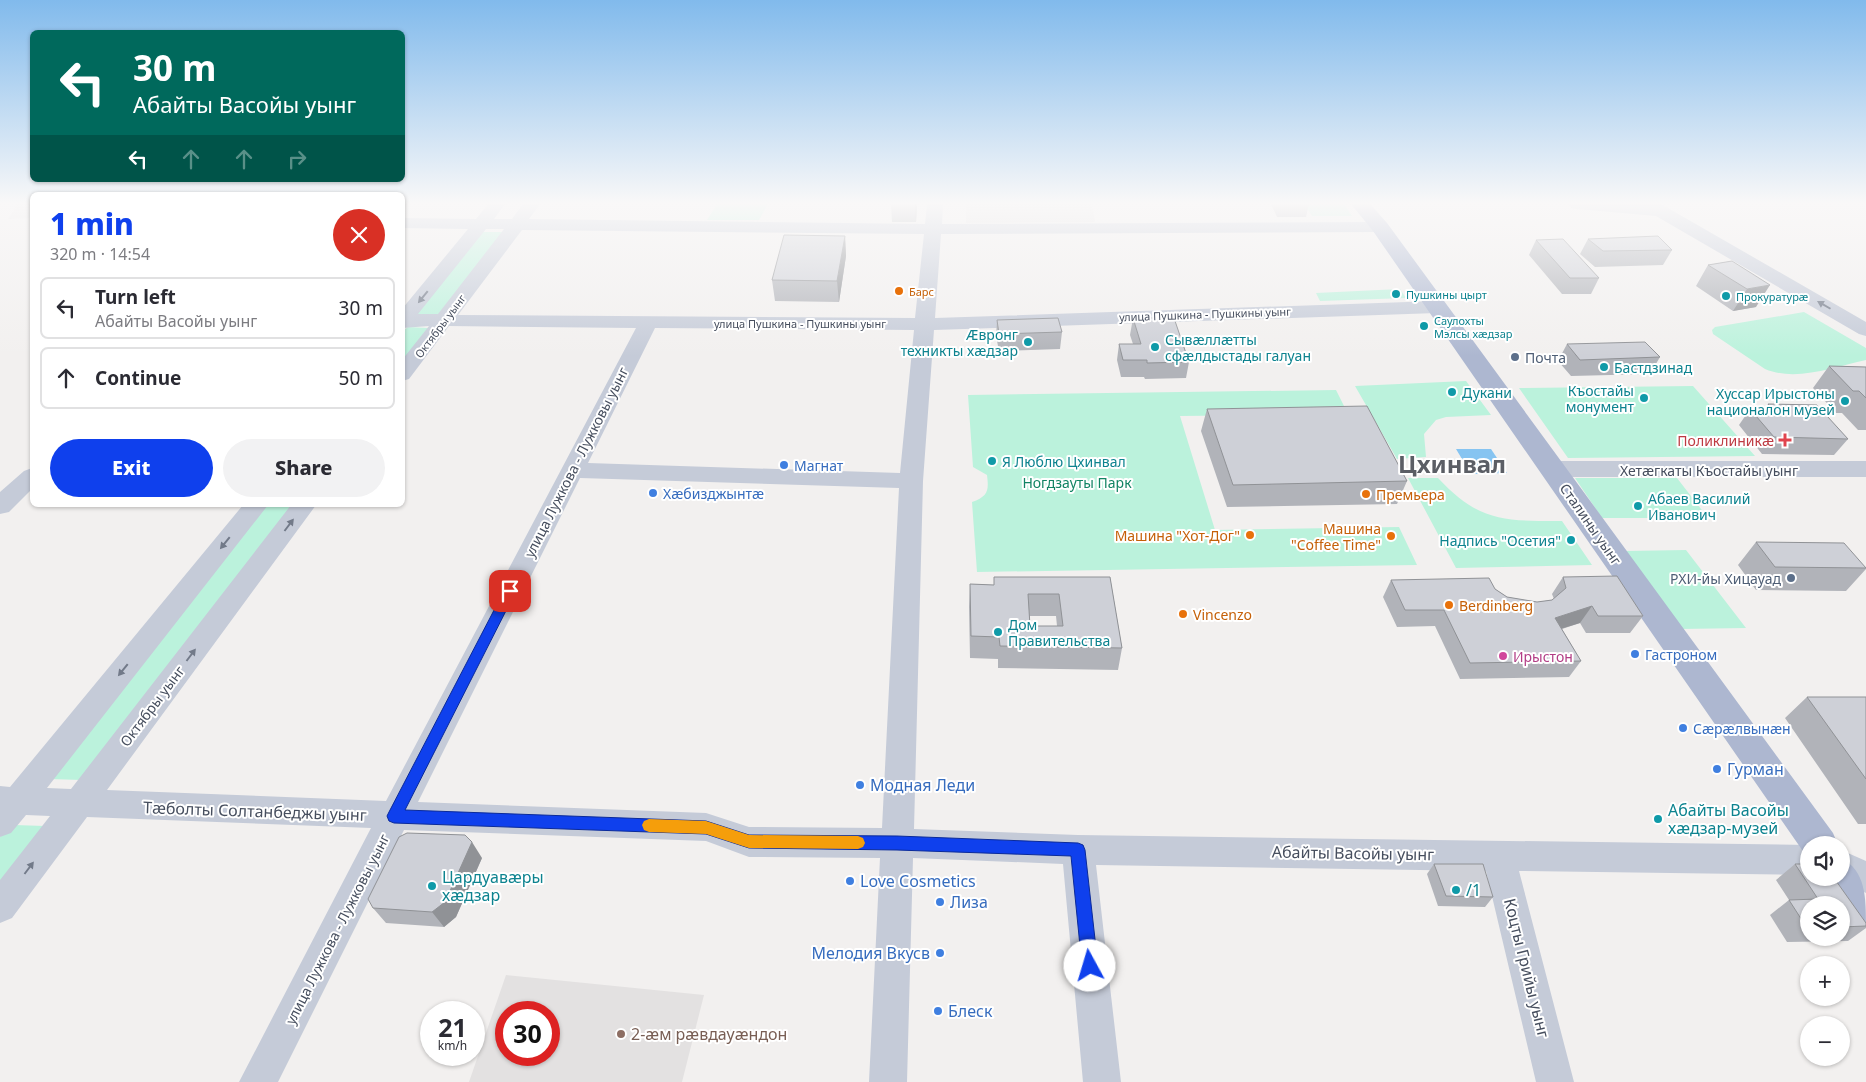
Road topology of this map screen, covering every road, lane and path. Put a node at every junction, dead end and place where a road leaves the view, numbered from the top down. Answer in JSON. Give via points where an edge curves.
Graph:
{"nodes":[{"id":1,"x":456,"y":254,"type":"edge"},
{"id":2,"x":494,"y":254,"type":"edge"},
{"id":3,"x":930,"y":254,"type":"edge"},
{"id":4,"x":1400,"y":254,"type":"edge"},
{"id":5,"x":1735,"y":254,"type":"edge"},
{"id":6,"x":1437,"y":307,"type":"junction"},
{"id":7,"x":405,"y":319,"type":"edge"},
{"id":8,"x":405,"y":321,"type":"edge"},
{"id":9,"x":443,"y":321,"type":"junction"},
{"id":10,"x":648,"y":323,"type":"junction"},
{"id":11,"x":924,"y":324,"type":"junction"},
{"id":12,"x":1866,"y":330,"type":"edge"},
{"id":13,"x":405,"y":371,"type":"edge"},
{"id":14,"x":30,"y":458,"type":"edge"},
{"id":15,"x":1552,"y":469,"type":"junction"},
{"id":16,"x":1866,"y":469,"type":"edge"},
{"id":17,"x":572,"y":470,"type":"junction"},
{"id":18,"x":30,"y":478,"type":"edge"},
{"id":19,"x":911,"y":481,"type":"junction"},
{"id":20,"x":0,"y":485,"type":"edge"},
{"id":21,"x":0,"y":506,"type":"edge"},
{"id":22,"x":254,"y":507,"type":"edge"},
{"id":23,"x":302,"y":507,"type":"edge"},
{"id":24,"x":78,"y":804,"type":"junction"},
{"id":25,"x":6,"y":808,"type":"edge"},
{"id":26,"x":394,"y":816,"type":"junction"},
{"id":27,"x":1814,"y":836,"type":"edge"},
{"id":28,"x":897,"y":843,"type":"junction"},
{"id":29,"x":1078,"y":850,"type":"junction"},
{"id":30,"x":1499,"y":855,"type":"junction"},
{"id":31,"x":1800,"y":860,"type":"edge"},
{"id":32,"x":1850,"y":869,"type":"edge"},
{"id":33,"x":1866,"y":876,"type":"edge"},
{"id":34,"x":1849,"y":886,"type":"edge"},
{"id":35,"x":0,"y":907,"type":"edge"},
{"id":36,"x":1866,"y":909,"type":"edge"},
{"id":37,"x":258,"y":1082,"type":"edge"},
{"id":38,"x":888,"y":1082,"type":"edge"},
{"id":39,"x":1102,"y":1082,"type":"edge"},
{"id":40,"x":1555,"y":1082,"type":"edge"}],
"edges":[{"from":1,"to":7,"type":"street","one_way":true},
{"from":2,"to":9,"type":"street","name":"Октябры уынг"},
{"from":3,"to":11,"type":"street"},
{"from":4,"to":6,"type":"main road","name":"Сталины уынг"},
{"from":12,"to":5,"type":"street","one_way":true},
{"from":6,"to":11,"type":"street","name":"улица Пушкина - Пушкины уынг"},
{"from":6,"to":15,"type":"main road","name":"Сталины уынг"},
{"from":8,"to":9,"type":"street","name":"улица Пушкина - Пушкины уынг"},
{"from":9,"to":10,"type":"street","name":"улица Пушкина - Пушкины уынг"},
{"from":9,"to":13,"type":"street","name":"Октябры уынг"},
{"from":10,"to":11,"type":"street","name":"улица Пушкина - Пушкины уынг"},
{"from":10,"to":17,"type":"street","name":"улица Лужкова - Лужковы уынг"},
{"from":11,"to":19,"type":"street"},
{"from":14,"to":20,"type":"street"},
{"from":15,"to":16,"type":"street","name":"Хетæгкаты Къостайы уынг"},
{"from":15,"to":27,"type":"main road","name":"Сталины уынг"},
{"from":17,"to":19,"type":"street"},
{"from":17,"to":26,"type":"street","name":"улица Лужкова - Лужковы уынг"},
{"from":18,"to":21,"type":"street"},
{"from":19,"to":28,"type":"street"},
{"from":22,"to":25,"type":"street","one_way":true},
{"from":24,"to":23,"type":"street","name":"Октябры уынг","one_way":true},
{"from":24,"to":25,"type":"street","name":"Тæболты Солтанбеджы уынг"},
{"from":24,"to":26,"type":"street","name":"Тæболты Солтанбеджы уынг"},
{"from":35,"to":24,"type":"street","name":"Октябры уынг","one_way":true},
{"from":26,"to":28,"type":"street","name":"Тæболты Солтанбеджы уынг","via":[[706,827],[749,842]]},
{"from":26,"to":37,"type":"street","name":"улица Лужкова - Лужковы уынг"},
{"from":28,"to":29,"type":"street","name":"Абайты Васойы уынг"},
{"from":28,"to":38,"type":"street"},
{"from":29,"to":30,"type":"street","name":"Абайты Васойы уынг"},
{"from":29,"to":39,"type":"street"},
{"from":30,"to":31,"type":"street","name":"Абайты Васойы уынг"},
{"from":30,"to":40,"type":"street","name":"Коцты Грийы уынг"},
{"from":32,"to":33,"type":"street"},
{"from":34,"to":36,"type":"main road"}]}
